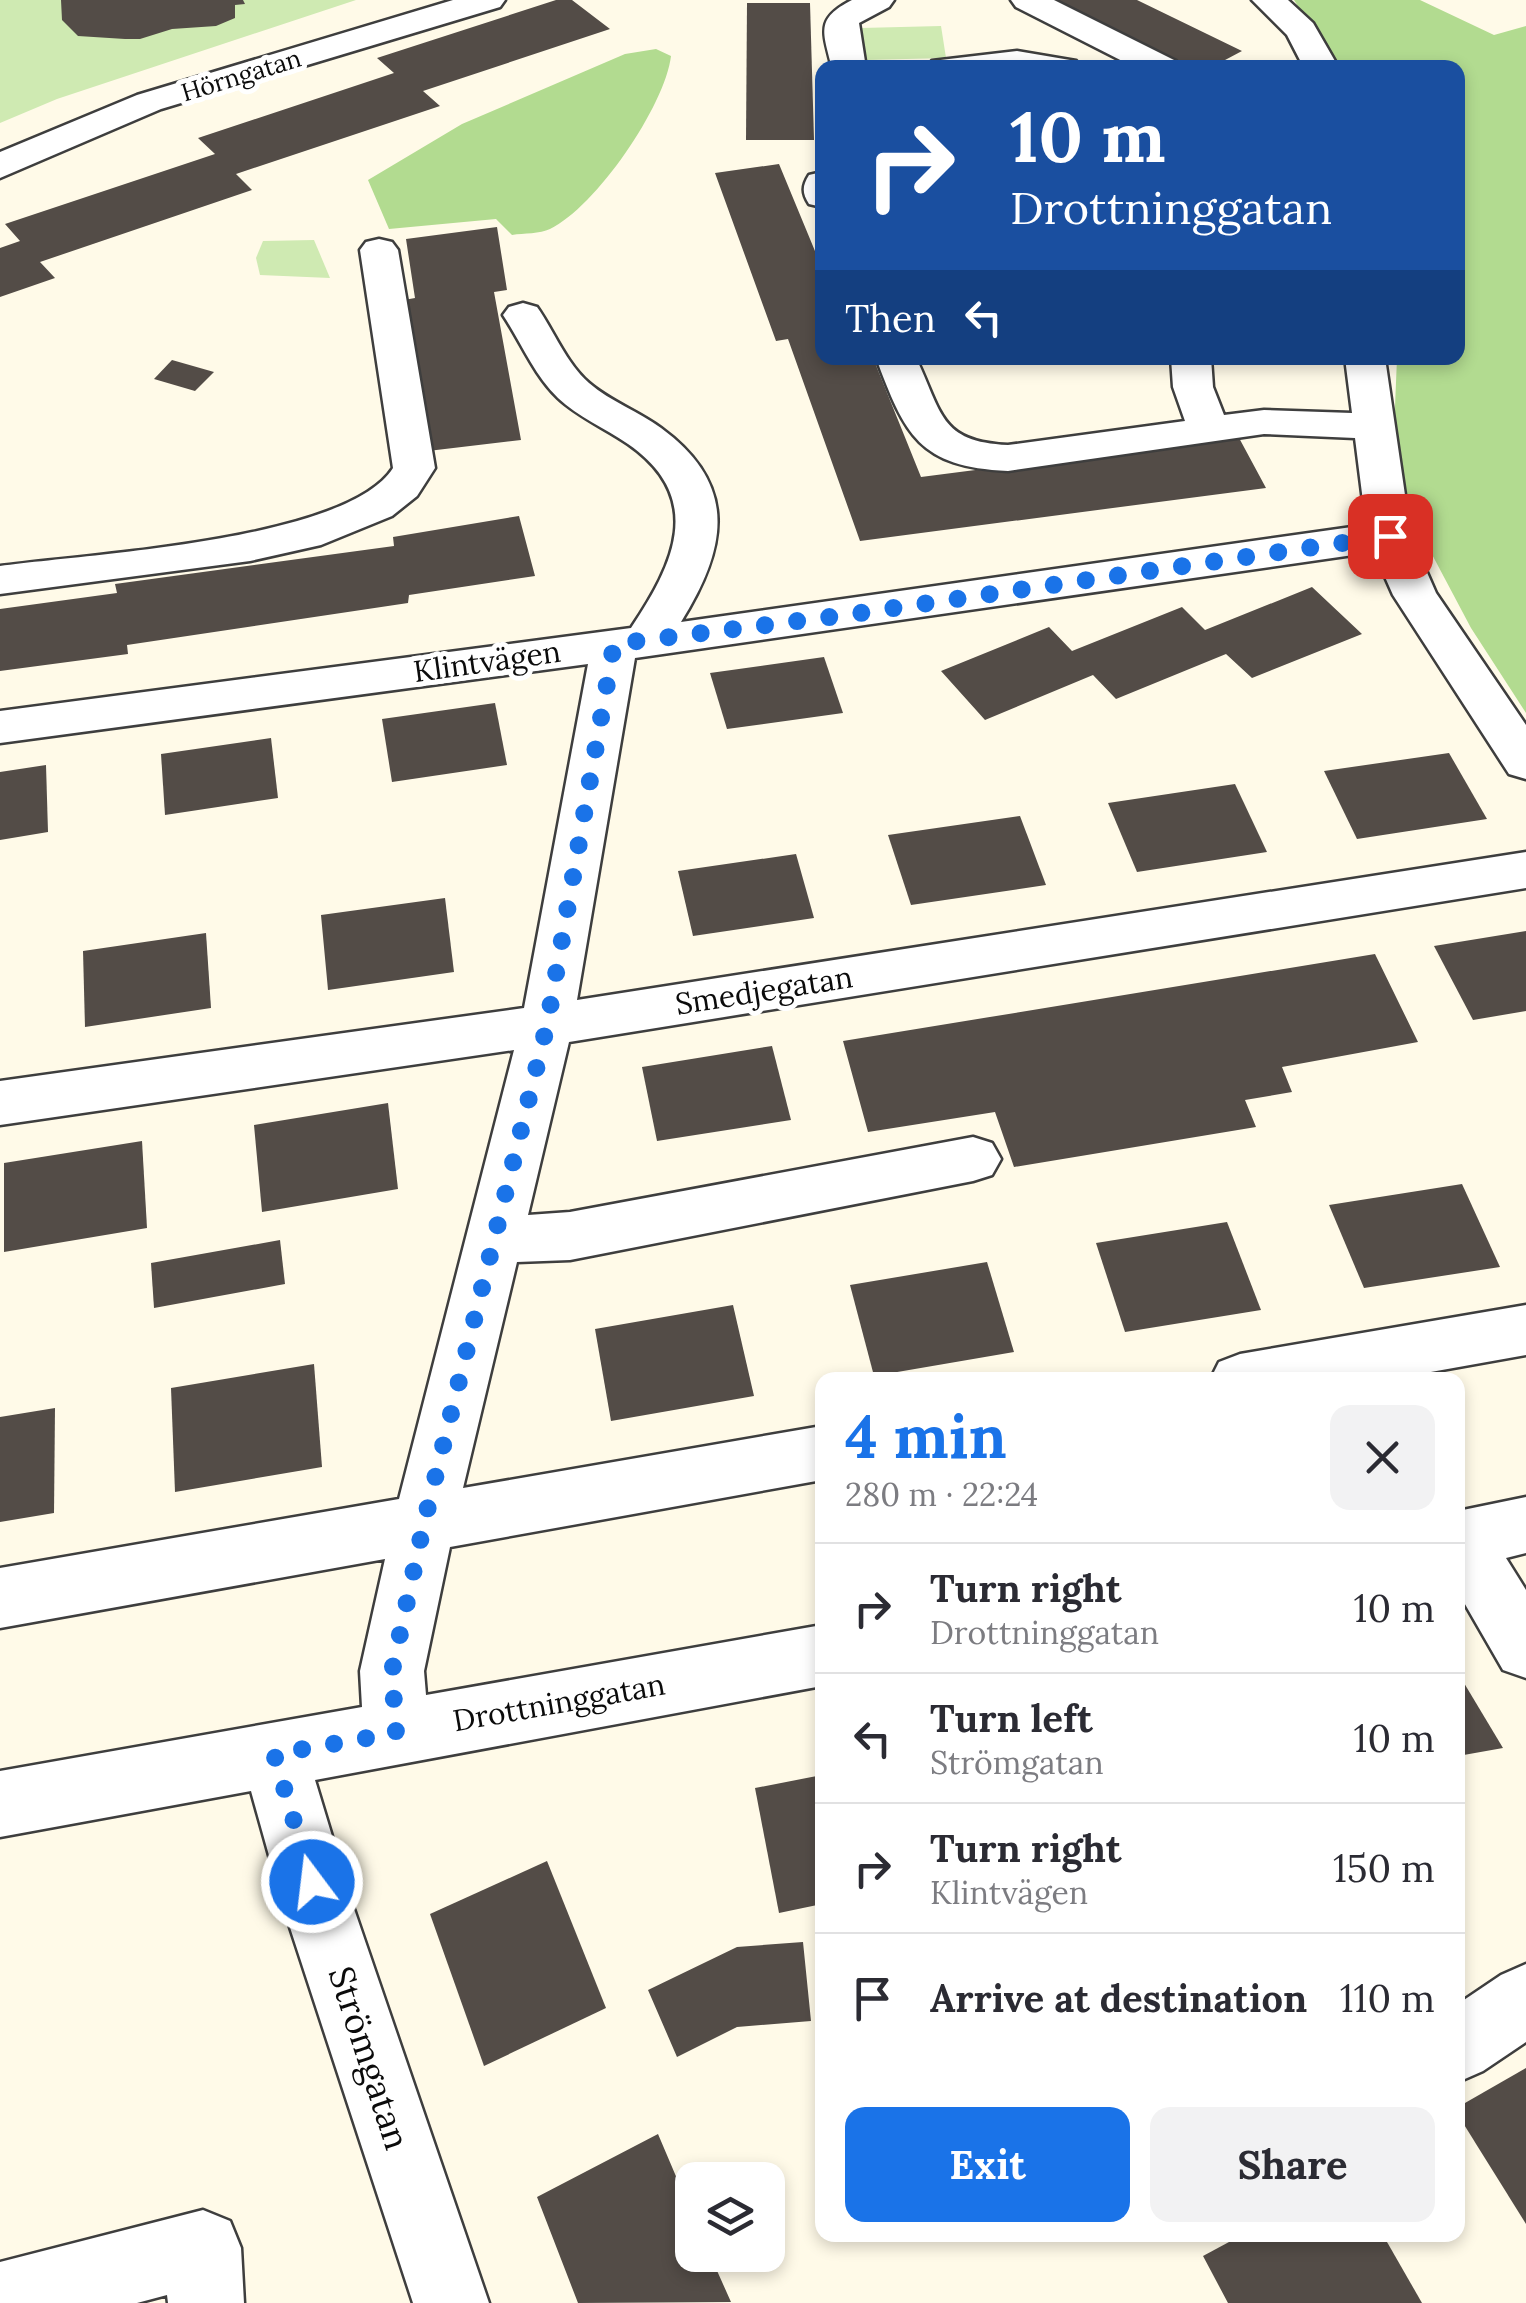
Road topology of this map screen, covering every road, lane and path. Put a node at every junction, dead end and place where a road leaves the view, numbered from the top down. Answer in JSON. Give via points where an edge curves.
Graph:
{"nodes":[{"id":1,"x":488,"y":0,"type":"edge"},
{"id":2,"x":877,"y":0,"type":"edge"},
{"id":3,"x":1028,"y":0,"type":"edge"},
{"id":4,"x":1269,"y":0,"type":"edge"},
{"id":5,"x":846,"y":60,"type":"edge"},
{"id":6,"x":1148,"y":60,"type":"edge"},
{"id":7,"x":1318,"y":60,"type":"edge"},
{"id":8,"x":0,"y":167,"type":"edge"},
{"id":9,"x":379,"y":250,"type":"dead end"},
{"id":10,"x":523,"y":315,"type":"dead end"},
{"id":11,"x":899,"y":365,"type":"edge"},
{"id":12,"x":1191,"y":365,"type":"edge"},
{"id":13,"x":1367,"y":365,"type":"edge"},
{"id":14,"x":1374,"y":426,"type":"junction"},
{"id":15,"x":1208,"y":428,"type":"junction"},
{"id":16,"x":1390,"y":536,"type":"junction"},
{"id":17,"x":0,"y":580,"type":"edge"},
{"id":18,"x":630,"y":642,"type":"junction"},
{"id":19,"x":0,"y":727,"type":"edge"},
{"id":20,"x":1526,"y":762,"type":"edge"},
{"id":21,"x":1526,"y":870,"type":"edge"},
{"id":22,"x":547,"y":1025,"type":"junction"},
{"id":23,"x":0,"y":1103,"type":"edge"},
{"id":24,"x":973,"y":1159,"type":"dead end"},
{"id":25,"x":494,"y":1240,"type":"junction"},
{"id":26,"x":1526,"y":1330,"type":"edge"},
{"id":27,"x":1286,"y":1372,"type":"edge"},
{"id":28,"x":815,"y":1454,"type":"edge"},
{"id":29,"x":424,"y":1523,"type":"junction"},
{"id":30,"x":1526,"y":1525,"type":"edge"},
{"id":31,"x":1465,"y":1538,"type":"edge"},
{"id":32,"x":1465,"y":1549,"type":"edge"},
{"id":33,"x":0,"y":1598,"type":"edge"},
{"id":34,"x":1526,"y":1648,"type":"edge"},
{"id":35,"x":815,"y":1657,"type":"edge"},
{"id":36,"x":396,"y":1733,"type":"junction"},
{"id":37,"x":274,"y":1754,"type":"junction"},
{"id":38,"x":0,"y":1804,"type":"edge"},
{"id":39,"x":1526,"y":2000,"type":"edge"},
{"id":40,"x":1465,"y":2041,"type":"edge"},
{"id":41,"x":0,"y":2300,"type":"edge"},
{"id":42,"x":206,"y":2303,"type":"edge"},
{"id":43,"x":452,"y":2303,"type":"edge"}],
"edges":[{"from":1,"to":8,"type":"street","name":"Hörngatan","via":[[149,102]]},
{"from":2,"to":5,"type":"street","via":[[843,18]]},
{"from":3,"to":6,"type":"street"},
{"from":4,"to":7,"type":"street","via":[[1302,30]]},
{"from":9,"to":17,"type":"street","via":[[414,468],[402,486],[376,506],[306,534]]},
{"from":10,"to":18,"type":"street","via":[[570,386],[683,468],[700,504],[697,542],[682,588]]},
{"from":11,"to":15,"type":"street","via":[[935,438],[950,452],[976,458]]},
{"from":12,"to":15,"type":"street"},
{"from":13,"to":14,"type":"street"},
{"from":14,"to":15,"type":"street","via":[[1264,422]]},
{"from":14,"to":16,"type":"street"},
{"from":16,"to":18,"type":"street","name":"Klintvägen"},
{"from":16,"to":20,"type":"street","via":[[1414,595]]},
{"from":18,"to":19,"type":"street","name":"Klintvägen"},
{"from":18,"to":22,"type":"street"},
{"from":21,"to":22,"type":"street","name":"Smedjegatan"},
{"from":22,"to":23,"type":"street","name":"Smedjegatan"},
{"from":22,"to":25,"type":"street"},
{"from":24,"to":25,"type":"street","via":[[570,1236]]},
{"from":25,"to":29,"type":"street"},
{"from":26,"to":27,"type":"street"},
{"from":28,"to":29,"type":"street"},
{"from":29,"to":33,"type":"street"},
{"from":29,"to":36,"type":"street","via":[[392,1671]]},
{"from":30,"to":31,"type":"street"},
{"from":32,"to":34,"type":"street"},
{"from":35,"to":36,"type":"street","name":"Drottninggatan"},
{"from":36,"to":37,"type":"street","name":"Drottninggatan"},
{"from":37,"to":38,"type":"street","name":"Drottninggatan"},
{"from":37,"to":43,"type":"street","name":"Strömgatan"},
{"from":39,"to":40,"type":"street"},
{"from":41,"to":42,"type":"street","via":[[203,2248]]}]}
